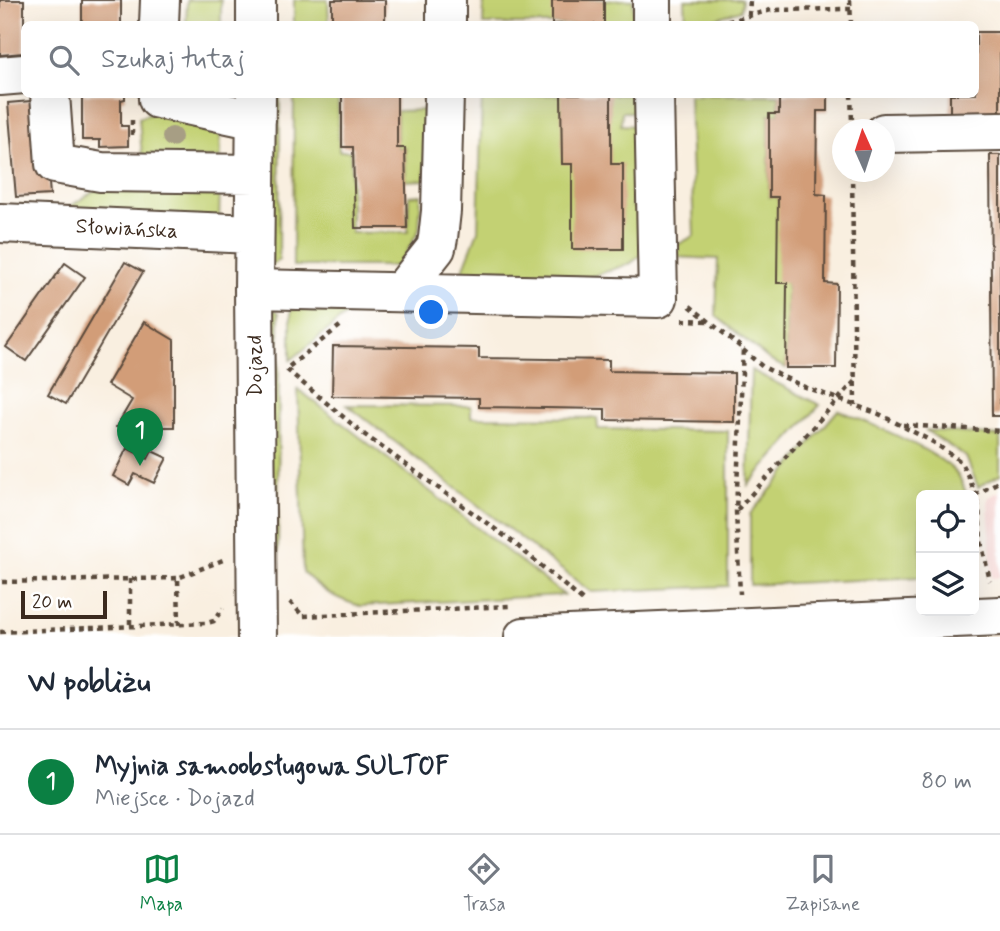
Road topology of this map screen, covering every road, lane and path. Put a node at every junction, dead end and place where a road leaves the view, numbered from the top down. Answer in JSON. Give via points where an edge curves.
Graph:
{"nodes":[{"id":1,"x":160,"y":0,"type":"edge"},
{"id":2,"x":256,"y":0,"type":"edge"},
{"id":3,"x":446,"y":0,"type":"edge"},
{"id":4,"x":652,"y":0,"type":"edge"},
{"id":5,"x":750,"y":0,"type":"edge"},
{"id":6,"x":850,"y":0,"type":"edge"},
{"id":7,"x":850,"y":9,"type":"junction"},
{"id":8,"x":749,"y":16,"type":"junction"},
{"id":9,"x":159,"y":21,"type":"edge"},
{"id":10,"x":256,"y":21,"type":"edge"},
{"id":11,"x":446,"y":21,"type":"edge"},
{"id":12,"x":652,"y":21,"type":"edge"},
{"id":13,"x":730,"y":21,"type":"edge"},
{"id":14,"x":851,"y":21,"type":"edge"},
{"id":15,"x":21,"y":74,"type":"edge"},
{"id":16,"x":0,"y":76,"type":"edge"},
{"id":17,"x":50,"y":98,"type":"edge"},
{"id":18,"x":444,"y":98,"type":"edge"},
{"id":19,"x":654,"y":98,"type":"edge"},
{"id":20,"x":852,"y":98,"type":"edge"},
{"id":21,"x":145,"y":101,"type":"edge"},
{"id":22,"x":256,"y":107,"type":"edge"},
{"id":23,"x":852,"y":119,"type":"edge"},
{"id":24,"x":1000,"y":131,"type":"edge"},
{"id":25,"x":895,"y":133,"type":"edge"},
{"id":26,"x":132,"y":145,"type":"dead end"},
{"id":27,"x":255,"y":174,"type":"junction"},
{"id":28,"x":852,"y":182,"type":"edge"},
{"id":29,"x":0,"y":222,"type":"edge"},
{"id":30,"x":253,"y":234,"type":"junction"},
{"id":31,"x":658,"y":271,"type":"junction"},
{"id":32,"x":254,"y":289,"type":"junction"},
{"id":33,"x":402,"y":291,"type":"junction"},
{"id":34,"x":344,"y":322,"type":"dead end"},
{"id":35,"x":743,"y":349,"type":"junction"},
{"id":36,"x":855,"y":381,"type":"junction"},
{"id":37,"x":838,"y":399,"type":"junction"},
{"id":38,"x":855,"y":405,"type":"junction"},
{"id":39,"x":899,"y":424,"type":"junction"},
{"id":40,"x":1000,"y":431,"type":"edge"},
{"id":41,"x":1000,"y":481,"type":"edge"},
{"id":42,"x":973,"y":490,"type":"edge"},
{"id":43,"x":979,"y":493,"type":"edge"},
{"id":44,"x":979,"y":508,"type":"edge"},
{"id":45,"x":736,"y":511,"type":"junction"},
{"id":46,"x":230,"y":558,"type":"dead end"},
{"id":47,"x":178,"y":578,"type":"junction"},
{"id":48,"x":130,"y":579,"type":"junction"},
{"id":49,"x":2,"y":582,"type":"dead end"},
{"id":50,"x":225,"y":596,"type":"dead end"},
{"id":51,"x":995,"y":599,"type":"edge"},
{"id":52,"x":584,"y":602,"type":"dead end"},
{"id":53,"x":179,"y":625,"type":"junction"},
{"id":54,"x":131,"y":627,"type":"junction"},
{"id":55,"x":741,"y":627,"type":"junction"},
{"id":56,"x":0,"y":632,"type":"edge"},
{"id":57,"x":257,"y":637,"type":"edge"},
{"id":58,"x":524,"y":637,"type":"edge"}],
"edges":[{"from":1,"to":9,"type":"street"},
{"from":2,"to":10,"type":"street"},
{"from":3,"to":11,"type":"street"},
{"from":4,"to":12,"type":"street"},
{"from":5,"to":8,"type":"path"},
{"from":6,"to":7,"type":"path"},
{"from":7,"to":8,"type":"path","via":[[771,10]]},
{"from":7,"to":14,"type":"path"},
{"from":8,"to":13,"type":"path"},
{"from":15,"to":16,"type":"street"},
{"from":17,"to":27,"type":"street","via":[[55,164],[101,172]]},
{"from":18,"to":33,"type":"street","via":[[436,248]]},
{"from":19,"to":31,"type":"street"},
{"from":20,"to":23,"type":"path"},
{"from":21,"to":22,"type":"street"},
{"from":21,"to":26,"type":"path"},
{"from":22,"to":27,"type":"street","name":"Dojazd"},
{"from":24,"to":25,"type":"street"},
{"from":27,"to":30,"type":"street","name":"Dojazd"},
{"from":28,"to":36,"type":"path"},
{"from":29,"to":30,"type":"street","name":"Słowiańska"},
{"from":30,"to":32,"type":"street","name":"Dojazd"},
{"from":31,"to":33,"type":"street","via":[[658,298]]},
{"from":31,"to":35,"type":"path","via":[[687,303]]},
{"from":32,"to":33,"type":"street"},
{"from":32,"to":57,"type":"street","name":"Dojazd"},
{"from":34,"to":52,"type":"path","via":[[286,369],[365,435],[513,542]]},
{"from":35,"to":37,"type":"path","via":[[763,367]]},
{"from":35,"to":45,"type":"path"},
{"from":36,"to":37,"type":"path"},
{"from":36,"to":38,"type":"path"},
{"from":37,"to":38,"type":"path"},
{"from":37,"to":45,"type":"path"},
{"from":38,"to":39,"type":"path"},
{"from":39,"to":40,"type":"path"},
{"from":39,"to":42,"type":"path","via":[[960,461]]},
{"from":41,"to":43,"type":"path"},
{"from":44,"to":51,"type":"path","via":[[981,541]]},
{"from":45,"to":55,"type":"path"},
{"from":46,"to":47,"type":"path"},
{"from":47,"to":48,"type":"path"},
{"from":47,"to":53,"type":"path"},
{"from":48,"to":49,"type":"path"},
{"from":48,"to":54,"type":"path"},
{"from":50,"to":53,"type":"path","via":[[214,621]]},
{"from":51,"to":55,"type":"street"},
{"from":53,"to":54,"type":"path"},
{"from":54,"to":56,"type":"path"},
{"from":55,"to":58,"type":"street"}]}
